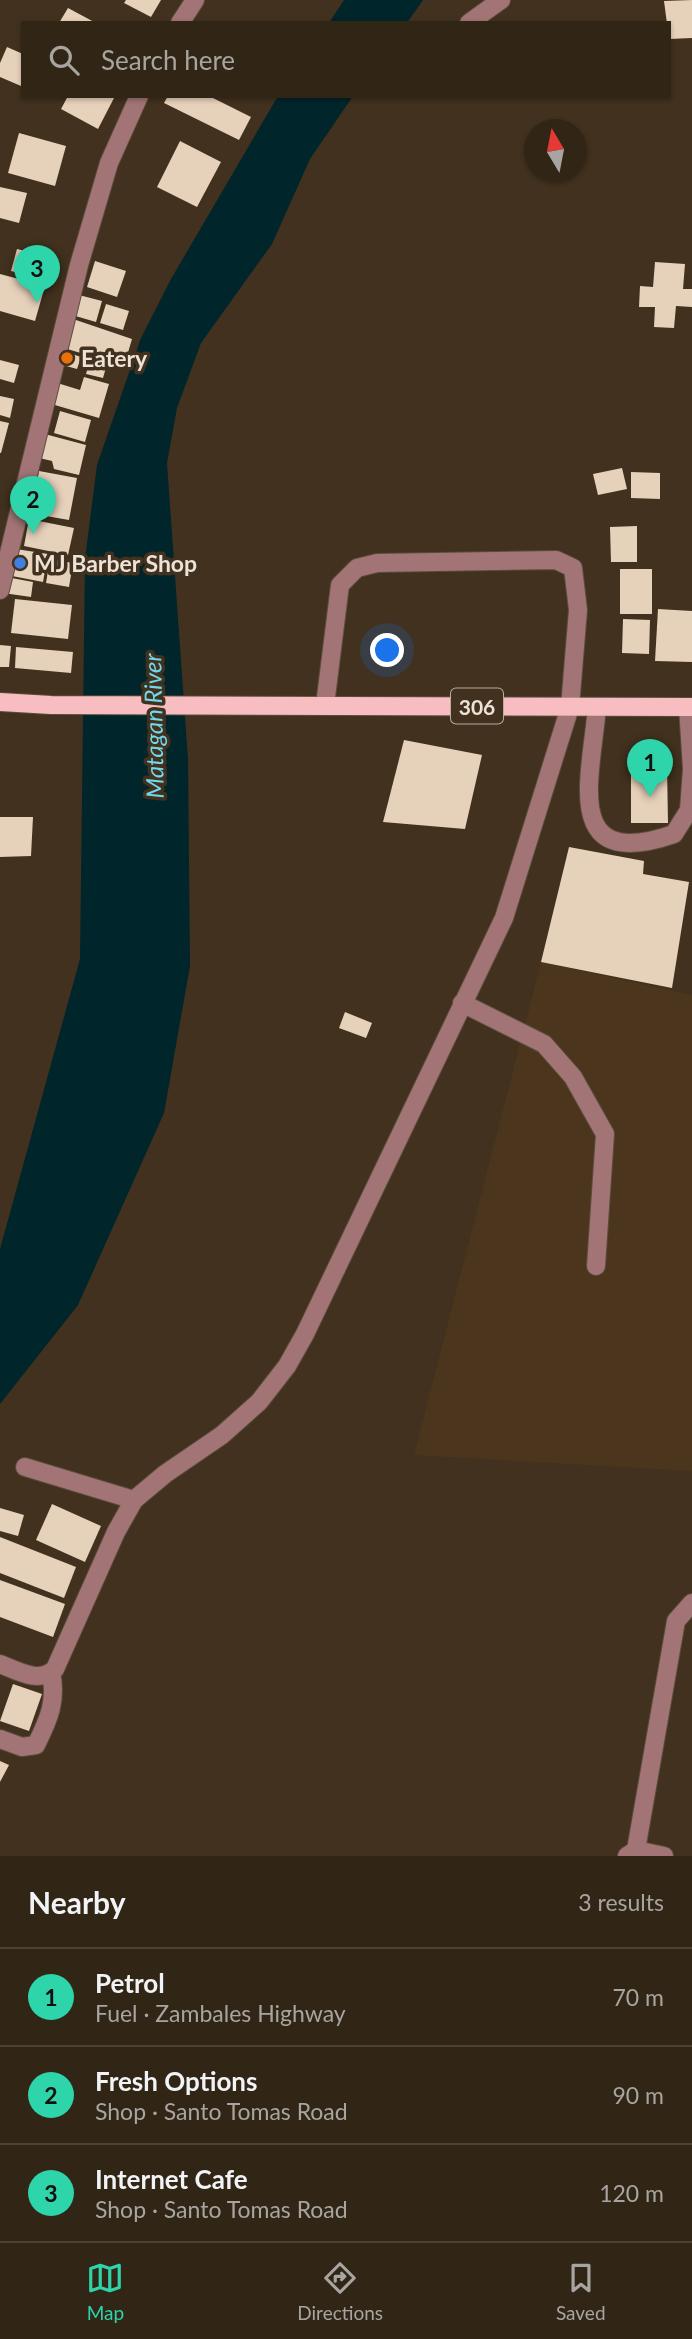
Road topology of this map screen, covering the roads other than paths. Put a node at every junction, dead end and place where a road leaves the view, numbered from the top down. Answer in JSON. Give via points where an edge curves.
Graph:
{"nodes":[{"id":1,"x":195,"y":0,"type":"edge"},
{"id":2,"x":500,"y":0,"type":"edge"},
{"id":3,"x":181,"y":21,"type":"edge"},
{"id":4,"x":472,"y":21,"type":"edge"},
{"id":5,"x":138,"y":98,"type":"edge"},
{"id":6,"x":0,"y":590,"type":"edge"},
{"id":7,"x":0,"y":702,"type":"edge"},
{"id":8,"x":325,"y":705,"type":"junction"},
{"id":9,"x":570,"y":707,"type":"junction"},
{"id":10,"x":597,"y":707,"type":"junction"},
{"id":11,"x":690,"y":707,"type":"edge"},
{"id":12,"x":462,"y":1003,"type":"junction"},
{"id":13,"x":596,"y":1266,"type":"dead end"},
{"id":14,"x":24,"y":1467,"type":"dead end"},
{"id":15,"x":134,"y":1500,"type":"junction"},
{"id":16,"x":692,"y":1603,"type":"edge"},
{"id":17,"x":0,"y":1664,"type":"edge"},
{"id":18,"x":51,"y":1672,"type":"junction"},
{"id":19,"x":0,"y":1739,"type":"edge"},
{"id":20,"x":632,"y":1853,"type":"edge"},
{"id":21,"x":664,"y":1856,"type":"edge"}],
"edges":[{"from":1,"to":3,"type":"street"},
{"from":2,"to":4,"type":"street"},
{"from":5,"to":6,"type":"street","via":[[109,163],[79,265]]},
{"from":7,"to":8,"type":"main road","number":"306"},
{"from":8,"to":9,"type":"main road","number":"306"},
{"from":8,"to":9,"type":"street","via":[[340,584],[357,568],[377,563],[556,560],[573,568],[577,585]]},
{"from":9,"to":10,"type":"main road","number":"306"},
{"from":9,"to":12,"type":"street","via":[[504,918]]},
{"from":10,"to":11,"type":"main road","number":"306"},
{"from":10,"to":11,"type":"street","via":[[589,807],[594,826],[602,835],[622,843],[644,845],[674,834],[688,810]]},
{"from":12,"to":13,"type":"street","via":[[544,1044],[573,1077],[605,1134]]},
{"from":12,"to":15,"type":"street","via":[[287,1366],[259,1402],[222,1435]]},
{"from":14,"to":15,"type":"street"},
{"from":15,"to":18,"type":"street"},
{"from":16,"to":20,"type":"street","via":[[676,1621]]},
{"from":17,"to":18,"type":"street","via":[[39,1677]]},
{"from":18,"to":19,"type":"street","via":[[51,1715],[36,1745],[22,1747]]},
{"from":20,"to":21,"type":"street"}]}
